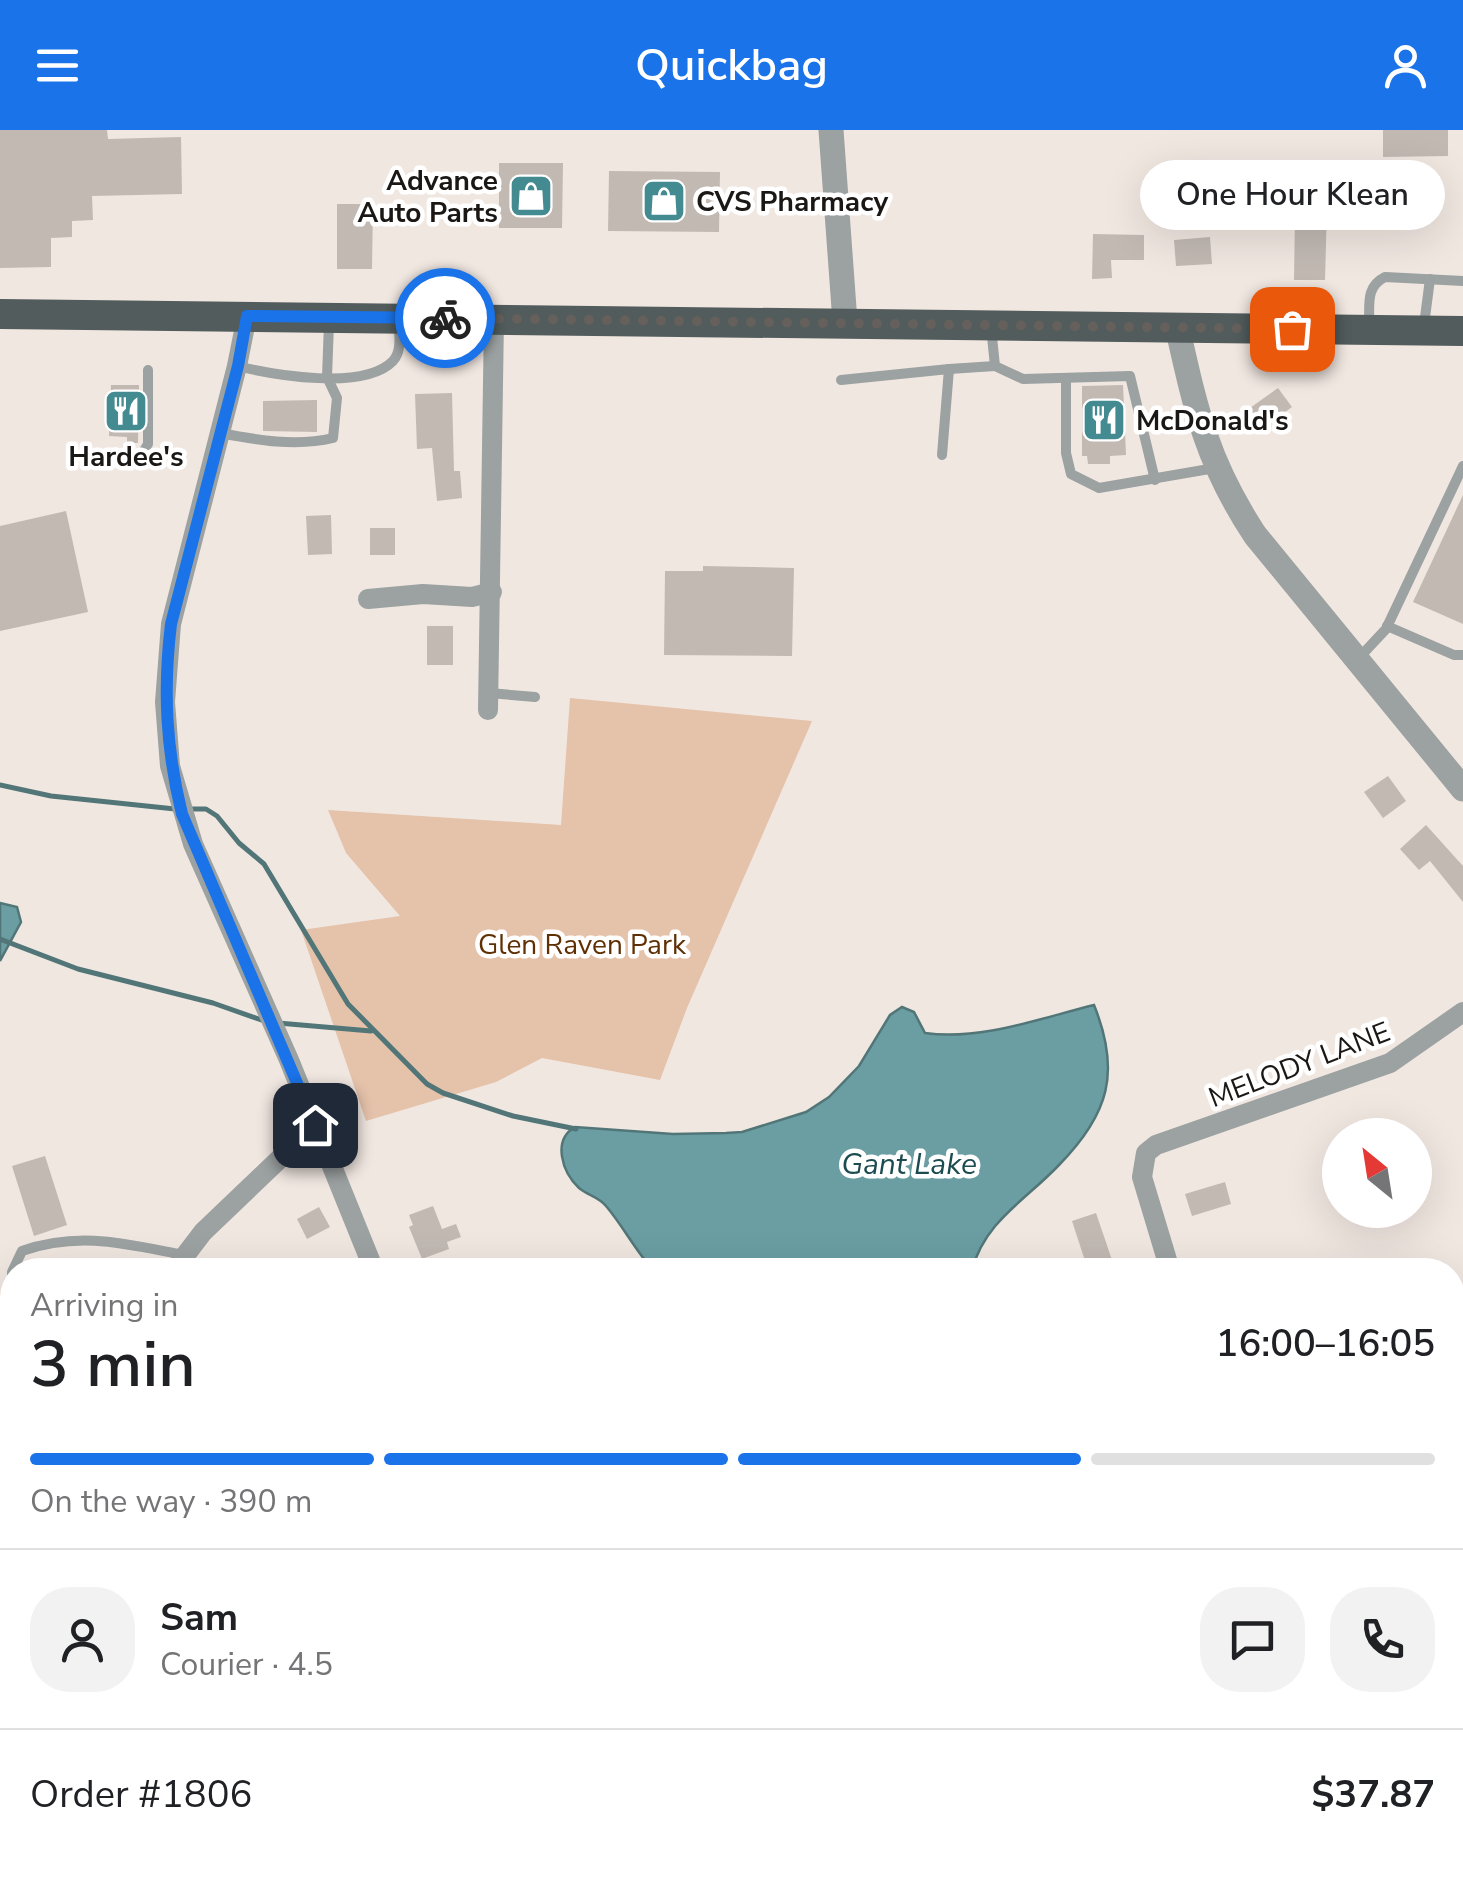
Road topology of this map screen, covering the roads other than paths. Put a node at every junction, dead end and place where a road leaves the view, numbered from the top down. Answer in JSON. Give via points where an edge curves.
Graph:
{"nodes":[{"id":1,"x":830,"y":130,"type":"edge"},
{"id":2,"x":1430,"y":279,"type":"junction"},
{"id":3,"x":1463,"y":281,"type":"edge"},
{"id":4,"x":0,"y":314,"type":"edge"},
{"id":5,"x":247,"y":316,"type":"junction"},
{"id":6,"x":330,"y":317,"type":"junction"},
{"id":7,"x":398,"y":317,"type":"junction"},
{"id":8,"x":494,"y":318,"type":"junction"},
{"id":9,"x":845,"y":322,"type":"junction"},
{"id":10,"x":990,"y":324,"type":"junction"},
{"id":11,"x":1177,"y":326,"type":"junction"},
{"id":12,"x":1369,"y":330,"type":"junction"},
{"id":13,"x":1423,"y":331,"type":"junction"},
{"id":14,"x":1463,"y":331,"type":"edge"},
{"id":15,"x":238,"y":366,"type":"junction"},
{"id":16,"x":995,"y":366,"type":"junction"},
{"id":17,"x":148,"y":370,"type":"dead end"},
{"id":18,"x":949,"y":370,"type":"junction"},
{"id":19,"x":327,"y":377,"type":"junction"},
{"id":20,"x":1066,"y":378,"type":"junction"},
{"id":21,"x":841,"y":380,"type":"dead end"},
{"id":22,"x":220,"y":433,"type":"junction"},
{"id":23,"x":942,"y":455,"type":"dead end"},
{"id":24,"x":86,"y":465,"type":"dead end"},
{"id":25,"x":1463,"y":466,"type":"edge"},
{"id":26,"x":1216,"y":468,"type":"junction"},
{"id":27,"x":1154,"y":480,"type":"junction"},
{"id":28,"x":492,"y":592,"type":"junction"},
{"id":29,"x":368,"y":599,"type":"dead end"},
{"id":30,"x":1388,"y":626,"type":"junction"},
{"id":31,"x":1463,"y":655,"type":"edge"},
{"id":32,"x":1356,"y":660,"type":"junction"},
{"id":33,"x":535,"y":697,"type":"dead end"},
{"id":34,"x":489,"y":702,"type":"joint"},
{"id":35,"x":1463,"y":788,"type":"edge"},
{"id":36,"x":1463,"y":1012,"type":"edge"},
{"id":37,"x":315,"y":1125,"type":"junction"},
{"id":38,"x":19,"y":1258,"type":"edge"},
{"id":39,"x":162,"y":1258,"type":"edge"},
{"id":40,"x":183,"y":1258,"type":"edge"},
{"id":41,"x":369,"y":1258,"type":"edge"},
{"id":42,"x":1166,"y":1258,"type":"edge"}],
"edges":[{"from":1,"to":9,"type":"street"},
{"from":2,"to":3,"type":"lane"},
{"from":2,"to":12,"type":"lane","via":[[1374,282]]},
{"from":2,"to":13,"type":"lane"},
{"from":4,"to":5,"type":"highway"},
{"from":5,"to":6,"type":"highway"},
{"from":5,"to":15,"type":"street"},
{"from":6,"to":7,"type":"highway"},
{"from":6,"to":19,"type":"lane"},
{"from":7,"to":8,"type":"highway"},
{"from":7,"to":19,"type":"lane","via":[[400,349],[392,362],[361,378]]},
{"from":8,"to":9,"type":"highway"},
{"from":8,"to":28,"type":"street"},
{"from":9,"to":10,"type":"highway"},
{"from":10,"to":11,"type":"highway"},
{"from":10,"to":16,"type":"lane"},
{"from":11,"to":12,"type":"highway"},
{"from":11,"to":26,"type":"street"},
{"from":12,"to":13,"type":"highway"},
{"from":13,"to":14,"type":"highway"},
{"from":15,"to":19,"type":"lane"},
{"from":15,"to":22,"type":"street"},
{"from":16,"to":18,"type":"lane"},
{"from":16,"to":20,"type":"lane","via":[[1024,378]]},
{"from":17,"to":24,"type":"lane","via":[[148,444],[140,457],[112,456]]},
{"from":18,"to":21,"type":"lane"},
{"from":18,"to":23,"type":"lane"},
{"from":19,"to":22,"type":"lane","via":[[338,398],[332,438],[257,440]]},
{"from":20,"to":27,"type":"lane","via":[[1130,376]]},
{"from":20,"to":27,"type":"lane","via":[[1071,474],[1099,488]]},
{"from":22,"to":37,"type":"street","via":[[171,624],[165,702],[170,766],[193,844]]},
{"from":25,"to":30,"type":"lane"},
{"from":26,"to":27,"type":"lane"},
{"from":26,"to":32,"type":"street","via":[[1255,535]]},
{"from":28,"to":29,"type":"street"},
{"from":28,"to":34,"type":"street"},
{"from":30,"to":31,"type":"lane"},
{"from":30,"to":32,"type":"lane"},
{"from":32,"to":35,"type":"street"},
{"from":33,"to":34,"type":"lane"},
{"from":36,"to":42,"type":"street","name":"MELODY LANE","via":[[1390,1064],[1146,1153],[1142,1176]]},
{"from":37,"to":40,"type":"street"},
{"from":37,"to":41,"type":"street"},
{"from":38,"to":39,"type":"lane","via":[[22,1250],[48,1242],[94,1238]]}]}
